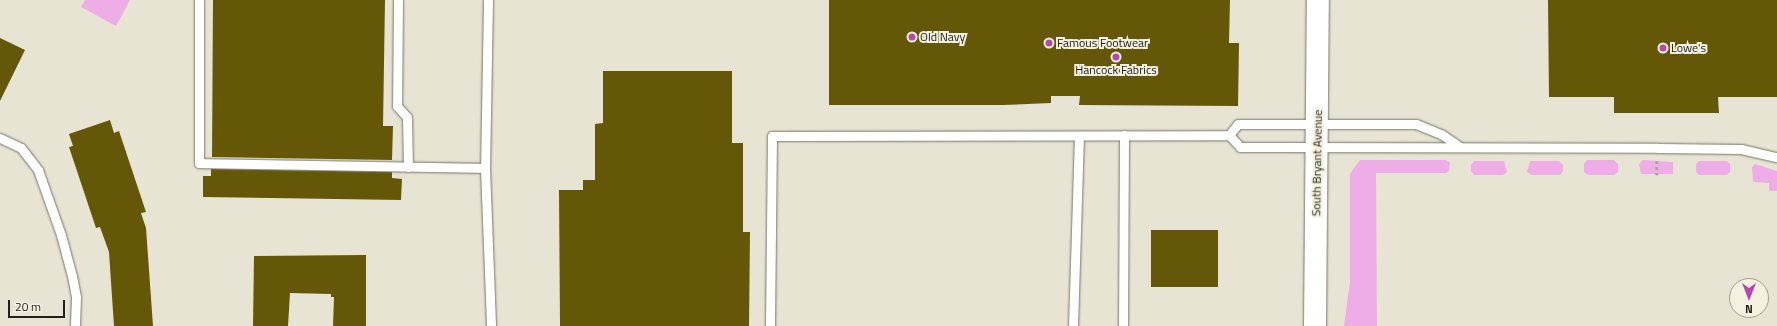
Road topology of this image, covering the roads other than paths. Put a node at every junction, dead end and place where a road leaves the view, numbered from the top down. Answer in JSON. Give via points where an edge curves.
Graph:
{"nodes":[{"id":1,"x":198,"y":0,"type":"edge"},
{"id":2,"x":398,"y":0,"type":"edge"},
{"id":3,"x":488,"y":0,"type":"edge"},
{"id":4,"x":1318,"y":0,"type":"edge"},
{"id":5,"x":1124,"y":135,"type":"junction"},
{"id":6,"x":1229,"y":135,"type":"junction"},
{"id":7,"x":1079,"y":136,"type":"junction"},
{"id":8,"x":1316,"y":136,"type":"junction"},
{"id":9,"x":0,"y":138,"type":"edge"},
{"id":10,"x":1460,"y":147,"type":"junction"},
{"id":11,"x":1777,"y":157,"type":"edge"},
{"id":12,"x":408,"y":167,"type":"junction"},
{"id":13,"x":485,"y":168,"type":"junction"},
{"id":14,"x":75,"y":326,"type":"edge"},
{"id":15,"x":491,"y":326,"type":"edge"},
{"id":16,"x":770,"y":326,"type":"edge"},
{"id":17,"x":1072,"y":326,"type":"edge"},
{"id":18,"x":1123,"y":326,"type":"edge"},
{"id":19,"x":1315,"y":326,"type":"edge"}],
"edges":[{"from":1,"to":12,"type":"lane","via":[[198,163]]},
{"from":2,"to":12,"type":"lane","via":[[397,106],[407,117]]},
{"from":3,"to":13,"type":"lane"},
{"from":4,"to":8,"type":"main road","name":"South Bryant Avenue"},
{"from":5,"to":6,"type":"lane"},
{"from":5,"to":7,"type":"lane"},
{"from":5,"to":18,"type":"lane"},
{"from":6,"to":8,"type":"lane","via":[[1240,147]]},
{"from":6,"to":8,"type":"lane","via":[[1238,124]]},
{"from":7,"to":16,"type":"lane","via":[[772,136]]},
{"from":7,"to":17,"type":"lane"},
{"from":8,"to":10,"type":"lane"},
{"from":8,"to":10,"type":"lane","via":[[1416,124],[1441,134]]},
{"from":8,"to":19,"type":"main road","name":"South Bryant Avenue"},
{"from":9,"to":14,"type":"lane","via":[[21,148],[38,170],[61,235],[72,276],[76,297]]},
{"from":10,"to":11,"type":"lane","via":[[1741,149]]},
{"from":12,"to":13,"type":"lane"},
{"from":13,"to":15,"type":"lane"}]}
